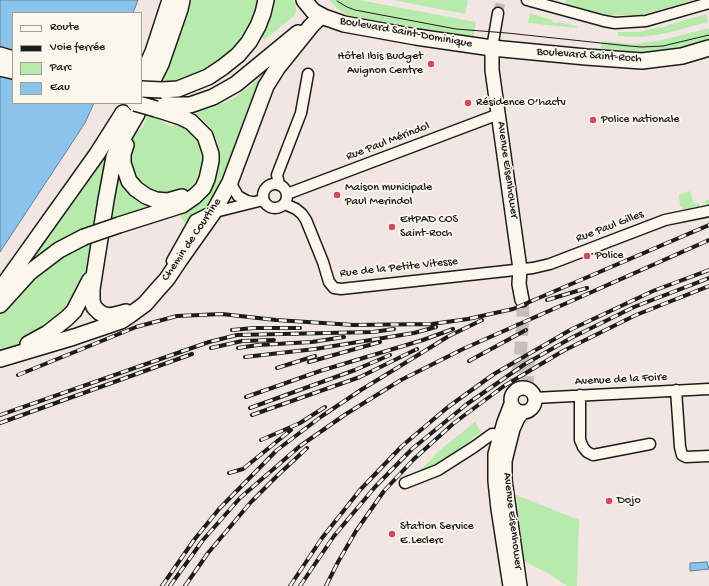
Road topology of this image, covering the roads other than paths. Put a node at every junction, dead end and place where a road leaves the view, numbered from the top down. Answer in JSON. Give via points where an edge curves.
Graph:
{"nodes":[{"id":1,"x":298,"y":0,"type":"edge"},
{"id":2,"x":304,"y":0,"type":"edge"},
{"id":3,"x":527,"y":0,"type":"edge"},
{"id":4,"x":265,"y":1,"type":"edge"},
{"id":5,"x":179,"y":2,"type":"edge"},
{"id":6,"x":709,"y":3,"type":"edge"},
{"id":7,"x":562,"y":5,"type":"edge"},
{"id":8,"x":498,"y":13,"type":"tunnel mouth"},
{"id":9,"x":322,"y":17,"type":"junction"},
{"id":10,"x":492,"y":48,"type":"junction"},
{"id":11,"x":709,"y":48,"type":"edge"},
{"id":12,"x":0,"y":55,"type":"edge"},
{"id":13,"x":12,"y":59,"type":"edge"},
{"id":14,"x":0,"y":68,"type":"edge"},
{"id":15,"x":12,"y":71,"type":"edge"},
{"id":16,"x":308,"y":74,"type":"dead end"},
{"id":17,"x":151,"y":93,"type":"edge"},
{"id":18,"x":142,"y":103,"type":"edge"},
{"id":19,"x":134,"y":111,"type":"edge"},
{"id":20,"x":493,"y":116,"type":"junction"},
{"id":21,"x":207,"y":179,"type":"junction"},
{"id":22,"x":230,"y":182,"type":"junction"},
{"id":23,"x":278,"y":184,"type":"junction"},
{"id":24,"x":286,"y":199,"type":"junction"},
{"id":25,"x":258,"y":201,"type":"junction"},
{"id":26,"x":709,"y":211,"type":"edge"},
{"id":27,"x":214,"y":213,"type":"junction"},
{"id":28,"x":520,"y":269,"type":"junction"},
{"id":29,"x":94,"y":272,"type":"junction"},
{"id":30,"x":0,"y":290,"type":"edge"},
{"id":31,"x":526,"y":299,"type":"tunnel mouth"},
{"id":32,"x":145,"y":304,"type":"junction"},
{"id":33,"x":0,"y":305,"type":"edge"},
{"id":34,"x":0,"y":358,"type":"edge"},
{"id":35,"x":709,"y":389,"type":"edge"},
{"id":36,"x":676,"y":390,"type":"junction"},
{"id":37,"x":580,"y":395,"type":"junction"},
{"id":38,"x":534,"y":398,"type":"junction"},
{"id":39,"x":512,"y":404,"type":"junction"},
{"id":40,"x":523,"y":412,"type":"junction"},
{"id":41,"x":500,"y":435,"type":"junction"},
{"id":42,"x":650,"y":444,"type":"dead end"},
{"id":43,"x":709,"y":456,"type":"edge"},
{"id":44,"x":405,"y":483,"type":"dead end"},
{"id":45,"x":510,"y":586,"type":"edge"},
{"id":46,"x":520,"y":586,"type":"edge"}],
"edges":[{"from":1,"to":9,"type":"main road","via":[[308,13]]},
{"from":2,"to":9,"type":"main road","name":"Boulevard Saint-Dominique","via":[[313,12]]},
{"from":3,"to":7,"type":"street"},
{"from":4,"to":17,"type":"main road","via":[[258,26],[238,55],[208,77],[178,89]]},
{"from":5,"to":17,"type":"main road"},
{"from":6,"to":7,"type":"street","via":[[636,22],[615,23]]},
{"from":8,"to":10,"type":"street"},
{"from":9,"to":10,"type":"main road","name":"Boulevard Saint-Dominique","via":[[356,27]]},
{"from":9,"to":17,"type":"main road","via":[[287,41],[236,84],[207,100],[174,105]]},
{"from":9,"to":22,"type":"main road","name":"Chemin de Courtine","via":[[307,30],[266,86]]},
{"from":10,"to":11,"type":"main road","name":"Boulevard Saint-Roch","via":[[642,61],[682,56]]},
{"from":10,"to":20,"type":"main road","name":"Avenue Eisenhower"},
{"from":12,"to":13,"type":"main road"},
{"from":14,"to":15,"type":"main road"},
{"from":16,"to":23,"type":"street","via":[[301,113],[277,176]]},
{"from":17,"to":18,"type":"main road","bridge":true},
{"from":17,"to":21,"type":"main road","via":[[191,122],[205,136],[211,161]]},
{"from":19,"to":21,"type":"main road","via":[[123,163],[129,181],[141,193],[156,200],[179,199]]},
{"from":19,"to":29,"type":"main road","via":[[114,157]]},
{"from":19,"to":30,"type":"main road","via":[[97,154]]},
{"from":20,"to":24,"type":"street","name":"Rue Paul Mérindol"},
{"from":20,"to":28,"type":"main road","name":"Avenue Eisenhower"},
{"from":21,"to":33,"type":"main road","bridge":true,"via":[[203,188],[182,205],[84,237],[59,250],[30,272]]},
{"from":22,"to":25,"type":"street","via":[[238,196],[247,201]]},
{"from":22,"to":27,"type":"main road","name":"Chemin de Courtine"},
{"from":23,"to":24,"type":"street","via":[[284,188]]},
{"from":23,"to":25,"type":"street","via":[[266,188]]},
{"from":24,"to":25,"type":"street","via":[[278,208],[270,208]]},
{"from":24,"to":28,"type":"street","name":"Rue de la Petite Vitesse","via":[[306,220],[331,286],[334,288]]},
{"from":25,"to":27,"type":"street"},
{"from":26,"to":28,"type":"street","name":"Rue Paul Gilles","via":[[674,217],[550,264]]},
{"from":27,"to":32,"type":"main road","name":"Chemin de Courtine","via":[[167,279]]},
{"from":28,"to":31,"type":"main road","name":"Avenue Eisenhower","via":[[526,282]]},
{"from":29,"to":32,"type":"main road","via":[[92,301],[99,312],[111,316]]},
{"from":29,"to":34,"type":"main road","via":[[80,301],[67,318],[48,333]]},
{"from":32,"to":34,"type":"main road","name":"Chemin de Courtine","via":[[130,315],[105,327]]},
{"from":35,"to":36,"type":"street","name":"Avenue de la Foire"},
{"from":36,"to":37,"type":"street","name":"Avenue de la Foire"},
{"from":36,"to":43,"type":"street","via":[[682,455],[686,458]]},
{"from":37,"to":38,"type":"street","name":"Avenue de la Foire"},
{"from":37,"to":42,"type":"street","via":[[580,440],[587,452],[593,455]]},
{"from":38,"to":39,"type":"main road","via":[[527,389],[518,389],[512,396]]},
{"from":38,"to":40,"type":"main road","via":[[532,407]]},
{"from":39,"to":40,"type":"main road","via":[[518,411]]},
{"from":39,"to":41,"type":"main road","name":"Avenue Eisenhower"},
{"from":40,"to":46,"type":"main road","name":"Avenue Eisenhower","via":[[513,429],[505,461],[505,480]]},
{"from":41,"to":44,"type":"street","via":[[492,434],[438,470]]},
{"from":41,"to":45,"type":"main road","name":"Avenue Eisenhower","via":[[495,454],[495,481]]}]}
